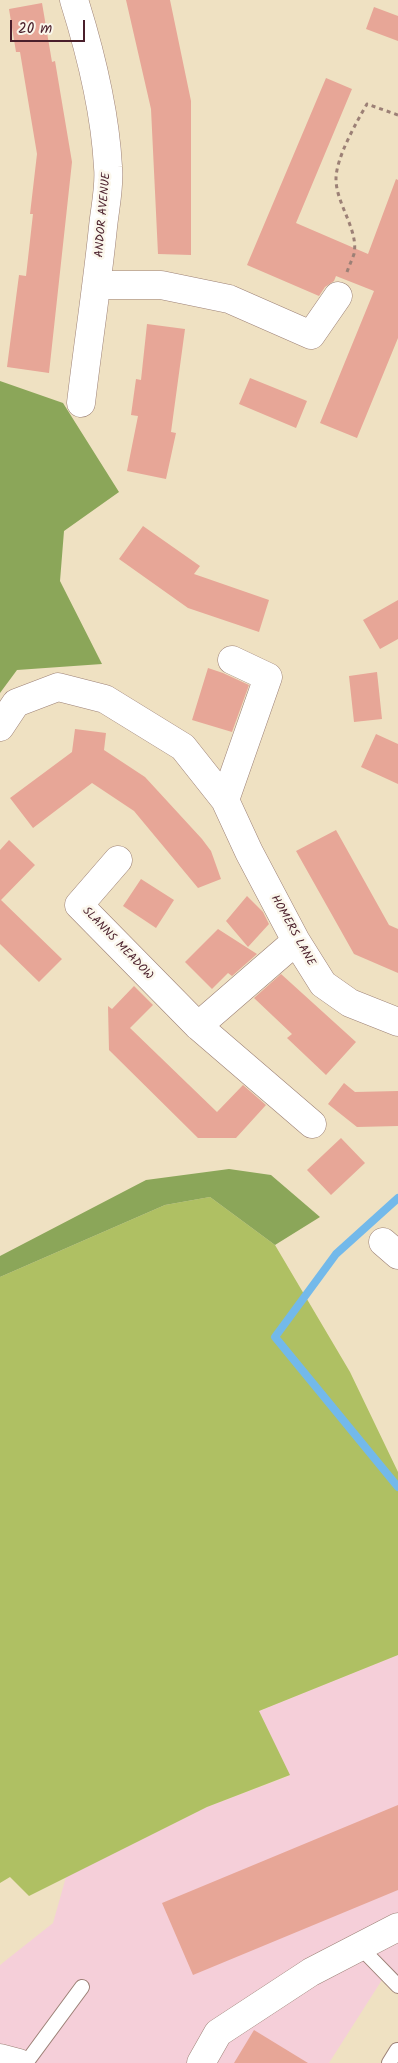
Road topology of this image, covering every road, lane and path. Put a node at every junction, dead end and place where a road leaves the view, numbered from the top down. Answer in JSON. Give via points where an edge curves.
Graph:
{"nodes":[{"id":1,"x":74,"y":0,"type":"edge"},
{"id":2,"x":398,"y":114,"type":"edge"},
{"id":3,"x":97,"y":286,"type":"junction"},
{"id":4,"x":338,"y":296,"type":"joint"},
{"id":5,"x":81,"y":403,"type":"dead end"},
{"id":6,"x":232,"y":660,"type":"dead end"},
{"id":7,"x":0,"y":728,"type":"edge"},
{"id":8,"x":225,"y":800,"type":"junction"},
{"id":9,"x":118,"y":860,"type":"dead end"},
{"id":10,"x":296,"y":941,"type":"junction"},
{"id":11,"x":398,"y":1022,"type":"edge"},
{"id":12,"x":198,"y":1026,"type":"junction"},
{"id":13,"x":312,"y":1124,"type":"dead end"},
{"id":14,"x":398,"y":1927,"type":"edge"},
{"id":15,"x":360,"y":1947,"type":"junction"},
{"id":16,"x":398,"y":1986,"type":"edge"},
{"id":17,"x":82,"y":1987,"type":"dead end"},
{"id":18,"x":397,"y":2050,"type":"edge"},
{"id":19,"x":0,"y":2058,"type":"edge"},
{"id":20,"x":19,"y":2063,"type":"edge"},
{"id":21,"x":26,"y":2063,"type":"edge"},
{"id":22,"x":202,"y":2063,"type":"edge"},
{"id":23,"x":389,"y":2063,"type":"edge"}],
"edges":[{"from":1,"to":3,"type":"street","name":"ANDOR AVENUE","via":[[102,110],[109,168]]},
{"from":2,"to":4,"type":"path","via":[[367,104],[345,147],[336,178],[351,228],[354,252]]},
{"from":3,"to":4,"type":"street","via":[[161,285],[229,299],[311,335]]},
{"from":3,"to":5,"type":"street","name":"ANDOR AVENUE"},
{"from":6,"to":8,"type":"street","via":[[268,677]]},
{"from":7,"to":8,"type":"street","name":"HOMERS LANE","via":[[16,703],[58,687],[106,699],[183,747]]},
{"from":8,"to":10,"type":"street","name":"HOMERS LANE"},
{"from":9,"to":12,"type":"street","name":"SLANNS MEADOW","via":[[79,904]]},
{"from":10,"to":11,"type":"street","name":"HOMERS LANE","via":[[323,984],[350,1003]]},
{"from":10,"to":12,"type":"street"},
{"from":12,"to":13,"type":"street","name":"SLANNS MEADOW"},
{"from":14,"to":15,"type":"street"},
{"from":15,"to":16,"type":"lane"},
{"from":15,"to":22,"type":"street","via":[[311,1972],[218,2033]]},
{"from":17,"to":21,"type":"lane"},
{"from":18,"to":23,"type":"lane"},
{"from":19,"to":20,"type":"street"}]}
